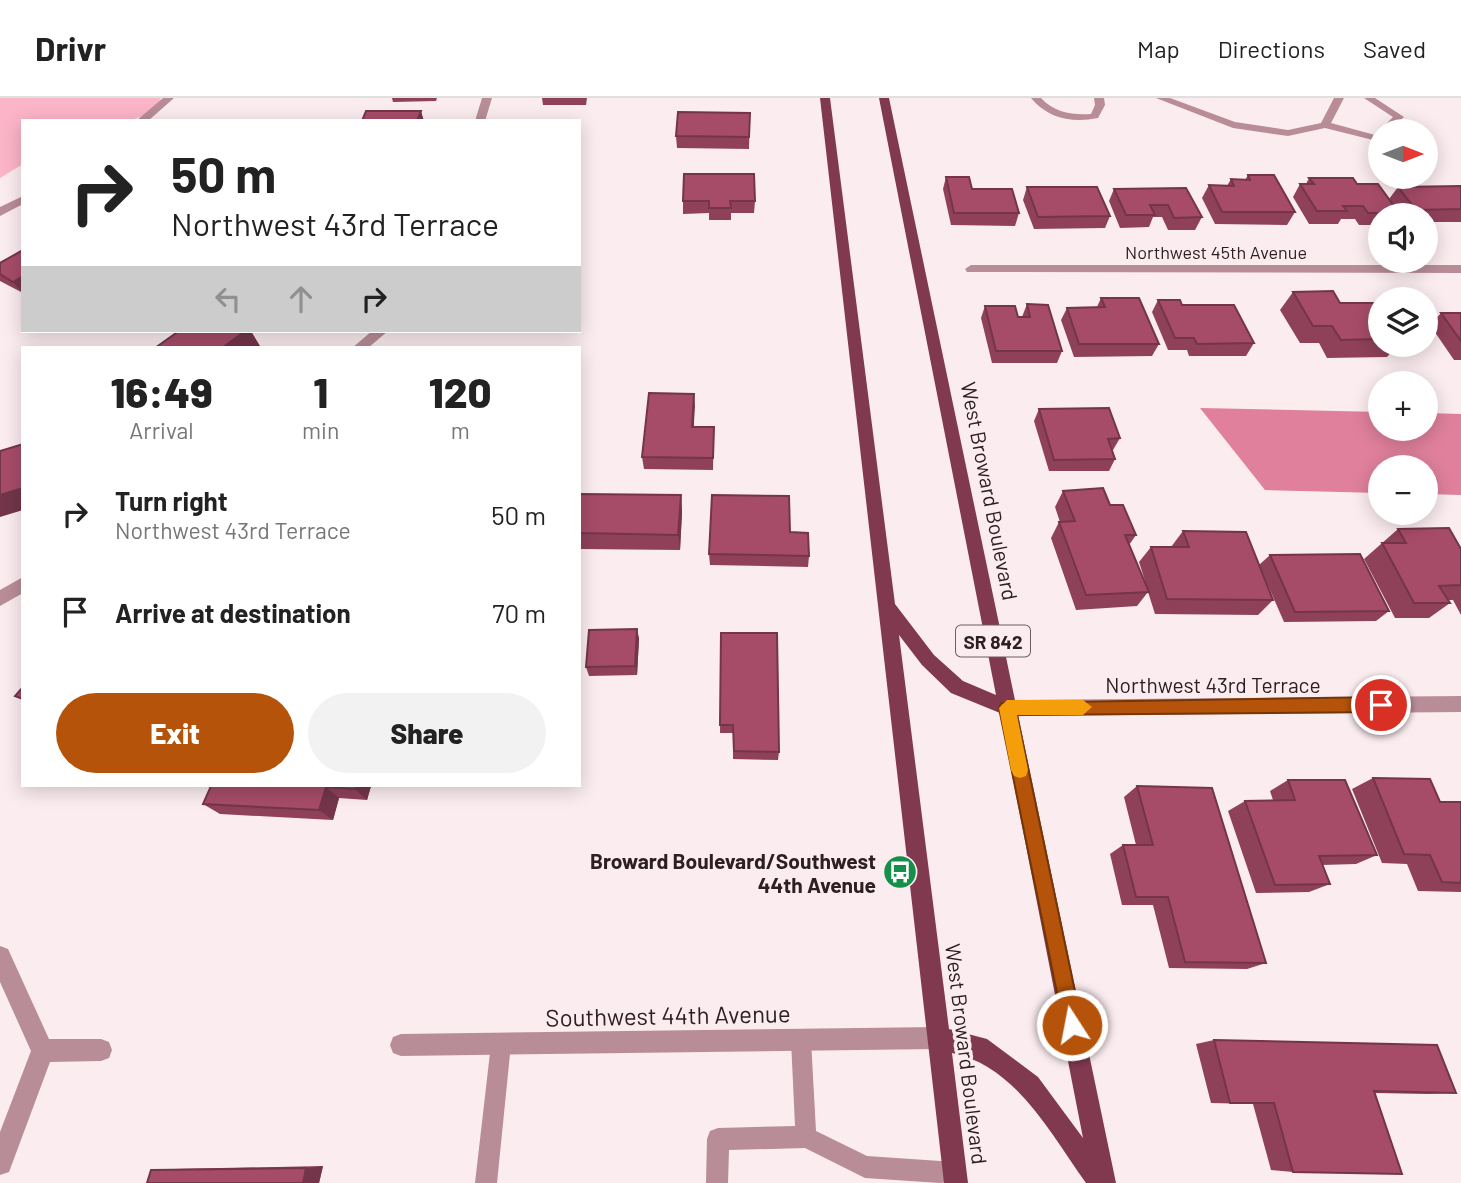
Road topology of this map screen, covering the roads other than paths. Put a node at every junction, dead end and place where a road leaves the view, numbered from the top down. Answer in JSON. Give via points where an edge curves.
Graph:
{"nodes":[{"id":1,"x":169,"y":98,"type":"edge"},
{"id":2,"x":487,"y":98,"type":"edge"},
{"id":3,"x":825,"y":98,"type":"edge"},
{"id":4,"x":884,"y":98,"type":"edge"},
{"id":5,"x":1036,"y":98,"type":"edge"},
{"id":6,"x":1099,"y":98,"type":"edge"},
{"id":7,"x":1161,"y":98,"type":"edge"},
{"id":8,"x":1339,"y":98,"type":"edge"},
{"id":9,"x":1369,"y":98,"type":"edge"},
{"id":10,"x":143,"y":119,"type":"edge"},
{"id":11,"x":481,"y":119,"type":"edge"},
{"id":12,"x":1397,"y":119,"type":"edge"},
{"id":13,"x":1325,"y":124,"type":"junction"},
{"id":14,"x":1368,"y":136,"type":"edge"},
{"id":15,"x":21,"y":200,"type":"edge"},
{"id":16,"x":0,"y":212,"type":"edge"},
{"id":17,"x":971,"y":269,"type":"dead end"},
{"id":18,"x":1461,"y":269,"type":"edge"},
{"id":19,"x":378,"y":333,"type":"edge"},
{"id":20,"x":362,"y":346,"type":"edge"},
{"id":21,"x":21,"y":585,"type":"edge"},
{"id":22,"x":0,"y":599,"type":"edge"},
{"id":23,"x":887,"y":607,"type":"junction"},
{"id":24,"x":1461,"y":704,"type":"edge"},
{"id":25,"x":1007,"y":708,"type":"junction"},
{"id":26,"x":0,"y":957,"type":"edge"},
{"id":27,"x":937,"y":1038,"type":"junction"},
{"id":28,"x":801,"y":1040,"type":"junction"},
{"id":29,"x":501,"y":1044,"type":"junction"},
{"id":30,"x":401,"y":1045,"type":"dead end"},
{"id":31,"x":101,"y":1050,"type":"dead end"},
{"id":32,"x":43,"y":1051,"type":"junction"},
{"id":33,"x":806,"y":1137,"type":"junction"},
{"id":34,"x":0,"y":1163,"type":"edge"},
{"id":35,"x":897,"y":1176,"type":"edge"},
{"id":36,"x":956,"y":1178,"type":"edge"},
{"id":37,"x":486,"y":1183,"type":"edge"},
{"id":38,"x":718,"y":1183,"type":"edge"},
{"id":39,"x":1103,"y":1183,"type":"edge"}],
"edges":[{"from":1,"to":10,"type":"street"},
{"from":2,"to":11,"type":"street"},
{"from":3,"to":23,"type":"main road","name":"West Broward Boulevard"},
{"from":4,"to":25,"type":"main road","name":"West Broward Boulevard","number":"SR 842"},
{"from":5,"to":6,"type":"lane","via":[[1057,115],[1079,118],[1095,116]]},
{"from":7,"to":13,"type":"lane","via":[[1247,127],[1288,133]]},
{"from":8,"to":13,"type":"lane"},
{"from":9,"to":12,"type":"lane"},
{"from":13,"to":14,"type":"lane"},
{"from":15,"to":16,"type":"street"},
{"from":17,"to":18,"type":"street","name":"Northwest 45th Avenue"},
{"from":19,"to":20,"type":"street"},
{"from":21,"to":22,"type":"street"},
{"from":23,"to":25,"type":"main road","via":[[928,660],[957,687]]},
{"from":23,"to":27,"type":"main road","name":"West Broward Boulevard"},
{"from":24,"to":25,"type":"street","name":"Northwest 43rd Terrace"},
{"from":25,"to":39,"type":"main road","name":"West Broward Boulevard","number":"SR 842"},
{"from":26,"to":32,"type":"street"},
{"from":27,"to":28,"type":"street","name":"Southwest 44th Avenue"},
{"from":27,"to":36,"type":"main road","name":"West Broward Boulevard"},
{"from":27,"to":39,"type":"main road","via":[[979,1048],[1030,1085]]},
{"from":28,"to":29,"type":"street","name":"Southwest 44th Avenue"},
{"from":28,"to":33,"type":"lane"},
{"from":29,"to":30,"type":"street","name":"Southwest 44th Avenue"},
{"from":29,"to":37,"type":"lane"},
{"from":31,"to":32,"type":"street"},
{"from":32,"to":34,"type":"street"},
{"from":33,"to":35,"type":"lane","via":[[865,1167]]},
{"from":33,"to":38,"type":"lane","via":[[718,1139]]},
{"from":35,"to":36,"type":"lane"}]}
